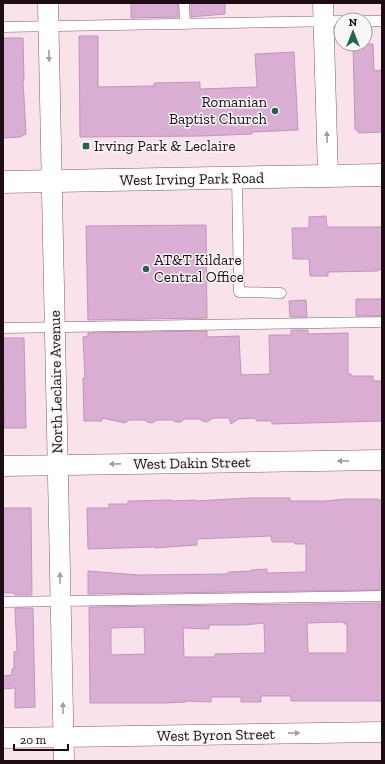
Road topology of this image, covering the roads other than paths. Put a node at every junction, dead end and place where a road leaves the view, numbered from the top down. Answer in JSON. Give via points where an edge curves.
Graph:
{"nodes":[{"id":1,"x":48,"y":3,"type":"edge"},
{"id":2,"x":184,"y":3,"type":"edge"},
{"id":3,"x":329,"y":15,"type":"edge"},
{"id":4,"x":185,"y":24,"type":"junction"},
{"id":5,"x":48,"y":26,"type":"junction"},
{"id":6,"x":3,"y":27,"type":"edge"},
{"id":7,"x":382,"y":175,"type":"edge"},
{"id":8,"x":328,"y":176,"type":"junction"},
{"id":9,"x":237,"y":178,"type":"junction"},
{"id":10,"x":52,"y":181,"type":"junction"},
{"id":11,"x":3,"y":182,"type":"edge"},
{"id":12,"x":281,"y":293,"type":"dead end"},
{"id":13,"x":382,"y":322,"type":"edge"},
{"id":14,"x":55,"y":327,"type":"junction"},
{"id":15,"x":3,"y":328,"type":"edge"},
{"id":16,"x":382,"y":460,"type":"edge"},
{"id":17,"x":58,"y":465,"type":"junction"},
{"id":18,"x":3,"y":466,"type":"edge"},
{"id":19,"x":382,"y":596,"type":"edge"},
{"id":20,"x":61,"y":601,"type":"junction"},
{"id":21,"x":3,"y":602,"type":"edge"},
{"id":22,"x":382,"y":732,"type":"edge"},
{"id":23,"x":64,"y":737,"type":"junction"},
{"id":24,"x":3,"y":738,"type":"edge"},
{"id":25,"x":64,"y":761,"type":"edge"}],
"edges":[{"from":1,"to":5,"type":"street","name":"North Leclaire Avenue"},
{"from":2,"to":4,"type":"lane"},
{"from":3,"to":4,"type":"lane"},
{"from":8,"to":3,"type":"street","one_way":true},
{"from":4,"to":5,"type":"lane"},
{"from":5,"to":6,"type":"lane"},
{"from":5,"to":10,"type":"street","name":"North Leclaire Avenue","one_way":true},
{"from":7,"to":8,"type":"main road","name":"West Irving Park Road"},
{"from":8,"to":9,"type":"main road","name":"West Irving Park Road"},
{"from":9,"to":10,"type":"main road","name":"West Irving Park Road"},
{"from":9,"to":12,"type":"lane","via":[[239,292]]},
{"from":10,"to":11,"type":"main road","name":"West Irving Park Road"},
{"from":10,"to":14,"type":"street","name":"North Leclaire Avenue"},
{"from":13,"to":14,"type":"lane"},
{"from":14,"to":15,"type":"lane"},
{"from":14,"to":17,"type":"street","name":"North Leclaire Avenue"},
{"from":16,"to":17,"type":"street","name":"West Dakin Street","one_way":true},
{"from":17,"to":18,"type":"street","name":"West Dakin Street"},
{"from":20,"to":17,"type":"street","name":"North Leclaire Avenue","one_way":true},
{"from":19,"to":20,"type":"lane"},
{"from":20,"to":21,"type":"lane"},
{"from":23,"to":20,"type":"street","name":"North Leclaire Avenue","one_way":true},
{"from":23,"to":22,"type":"street","name":"West Byron Street","one_way":true},
{"from":23,"to":24,"type":"street","name":"West Byron Street"},
{"from":23,"to":25,"type":"street","name":"North Leclaire Avenue"}]}
